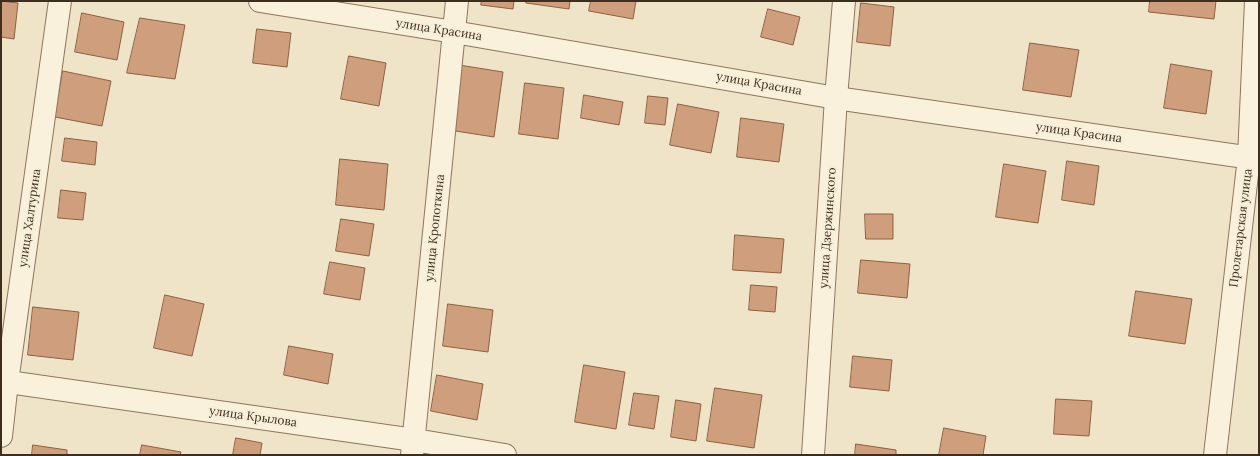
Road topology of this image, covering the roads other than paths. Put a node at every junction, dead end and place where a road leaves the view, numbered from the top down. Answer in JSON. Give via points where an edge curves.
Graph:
{"nodes":[{"id":1,"x":60,"y":1,"type":"edge"},
{"id":2,"x":260,"y":1,"type":"edge"},
{"id":3,"x":457,"y":1,"type":"edge"},
{"id":4,"x":844,"y":1,"type":"edge"},
{"id":5,"x":1256,"y":1,"type":"edge"},
{"id":6,"x":454,"y":32,"type":"junction"},
{"id":7,"x":836,"y":98,"type":"junction"},
{"id":8,"x":1254,"y":158,"type":"edge"},
{"id":9,"x":4,"y":382,"type":"edge"},
{"id":10,"x":1,"y":436,"type":"edge"},
{"id":11,"x":413,"y":448,"type":"edge"},
{"id":12,"x":505,"y":455,"type":"edge"},
{"id":13,"x":813,"y":455,"type":"edge"},
{"id":14,"x":1214,"y":455,"type":"edge"}],
"edges":[{"from":1,"to":9,"type":"street","name":"улица Халтурина"},
{"from":2,"to":6,"type":"street","name":"улица Красина"},
{"from":3,"to":6,"type":"street","name":"улица Кропоткина"},
{"from":4,"to":7,"type":"street","name":"улица Дзержинского"},
{"from":5,"to":8,"type":"street","name":"Пролетарская улица"},
{"from":6,"to":7,"type":"street","name":"улица Красина"},
{"from":6,"to":11,"type":"street","name":"улица Кропоткина"},
{"from":7,"to":8,"type":"street","name":"улица Красина"},
{"from":7,"to":13,"type":"street","name":"улица Дзержинского"},
{"from":8,"to":14,"type":"street","name":"Пролетарская улица"},
{"from":9,"to":10,"type":"street","name":"улица Халтурина"},
{"from":9,"to":11,"type":"street","name":"улица Крылова"},
{"from":11,"to":12,"type":"street","name":"улица Крылова"}]}
